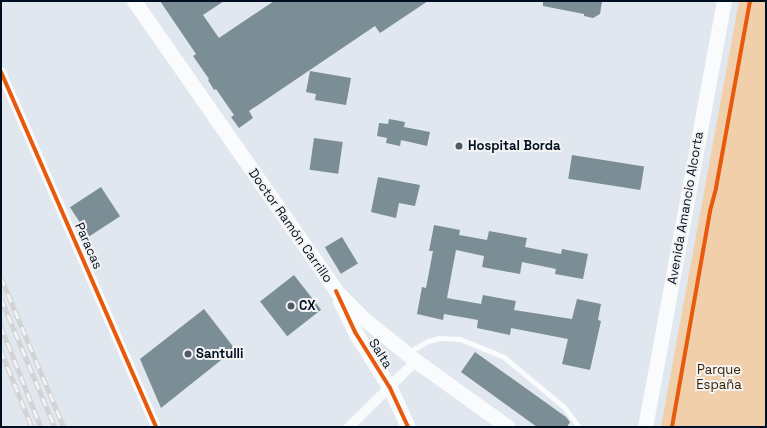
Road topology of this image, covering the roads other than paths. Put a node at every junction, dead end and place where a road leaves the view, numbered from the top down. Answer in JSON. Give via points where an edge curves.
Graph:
{"nodes":[{"id":1,"x":134,"y":1,"type":"edge"},
{"id":2,"x":724,"y":1,"type":"edge"},
{"id":3,"x":1,"y":72,"type":"edge"},
{"id":4,"x":336,"y":291,"type":"junction"},
{"id":5,"x":412,"y":357,"type":"junction"},
{"id":6,"x":390,"y":388,"type":"junction"},
{"id":7,"x":646,"y":423,"type":"edge"},
{"id":8,"x":156,"y":427,"type":"edge"},
{"id":9,"x":349,"y":427,"type":"edge"},
{"id":10,"x":408,"y":427,"type":"edge"},
{"id":11,"x":508,"y":427,"type":"edge"},
{"id":12,"x":579,"y":427,"type":"edge"}],
"edges":[{"from":1,"to":4,"type":"main road","name":"Doctor Ramón Carrillo"},
{"from":2,"to":7,"type":"main road","name":"Avenida Amancio Alcorta"},
{"from":3,"to":8,"type":"street","name":"Paracas"},
{"from":4,"to":5,"type":"main road","name":"Doctor Ramón Carrillo","via":[[363,318]]},
{"from":4,"to":6,"type":"main road","name":"Salta","via":[[355,332]]},
{"from":5,"to":6,"type":"street"},
{"from":5,"to":11,"type":"main road","name":"Doctor Ramón Carrillo"},
{"from":5,"to":12,"type":"lane","via":[[428,341],[439,338],[460,339],[504,357],[564,407]]},
{"from":6,"to":9,"type":"street"},
{"from":6,"to":10,"type":"main road","name":"Salta"}]}
